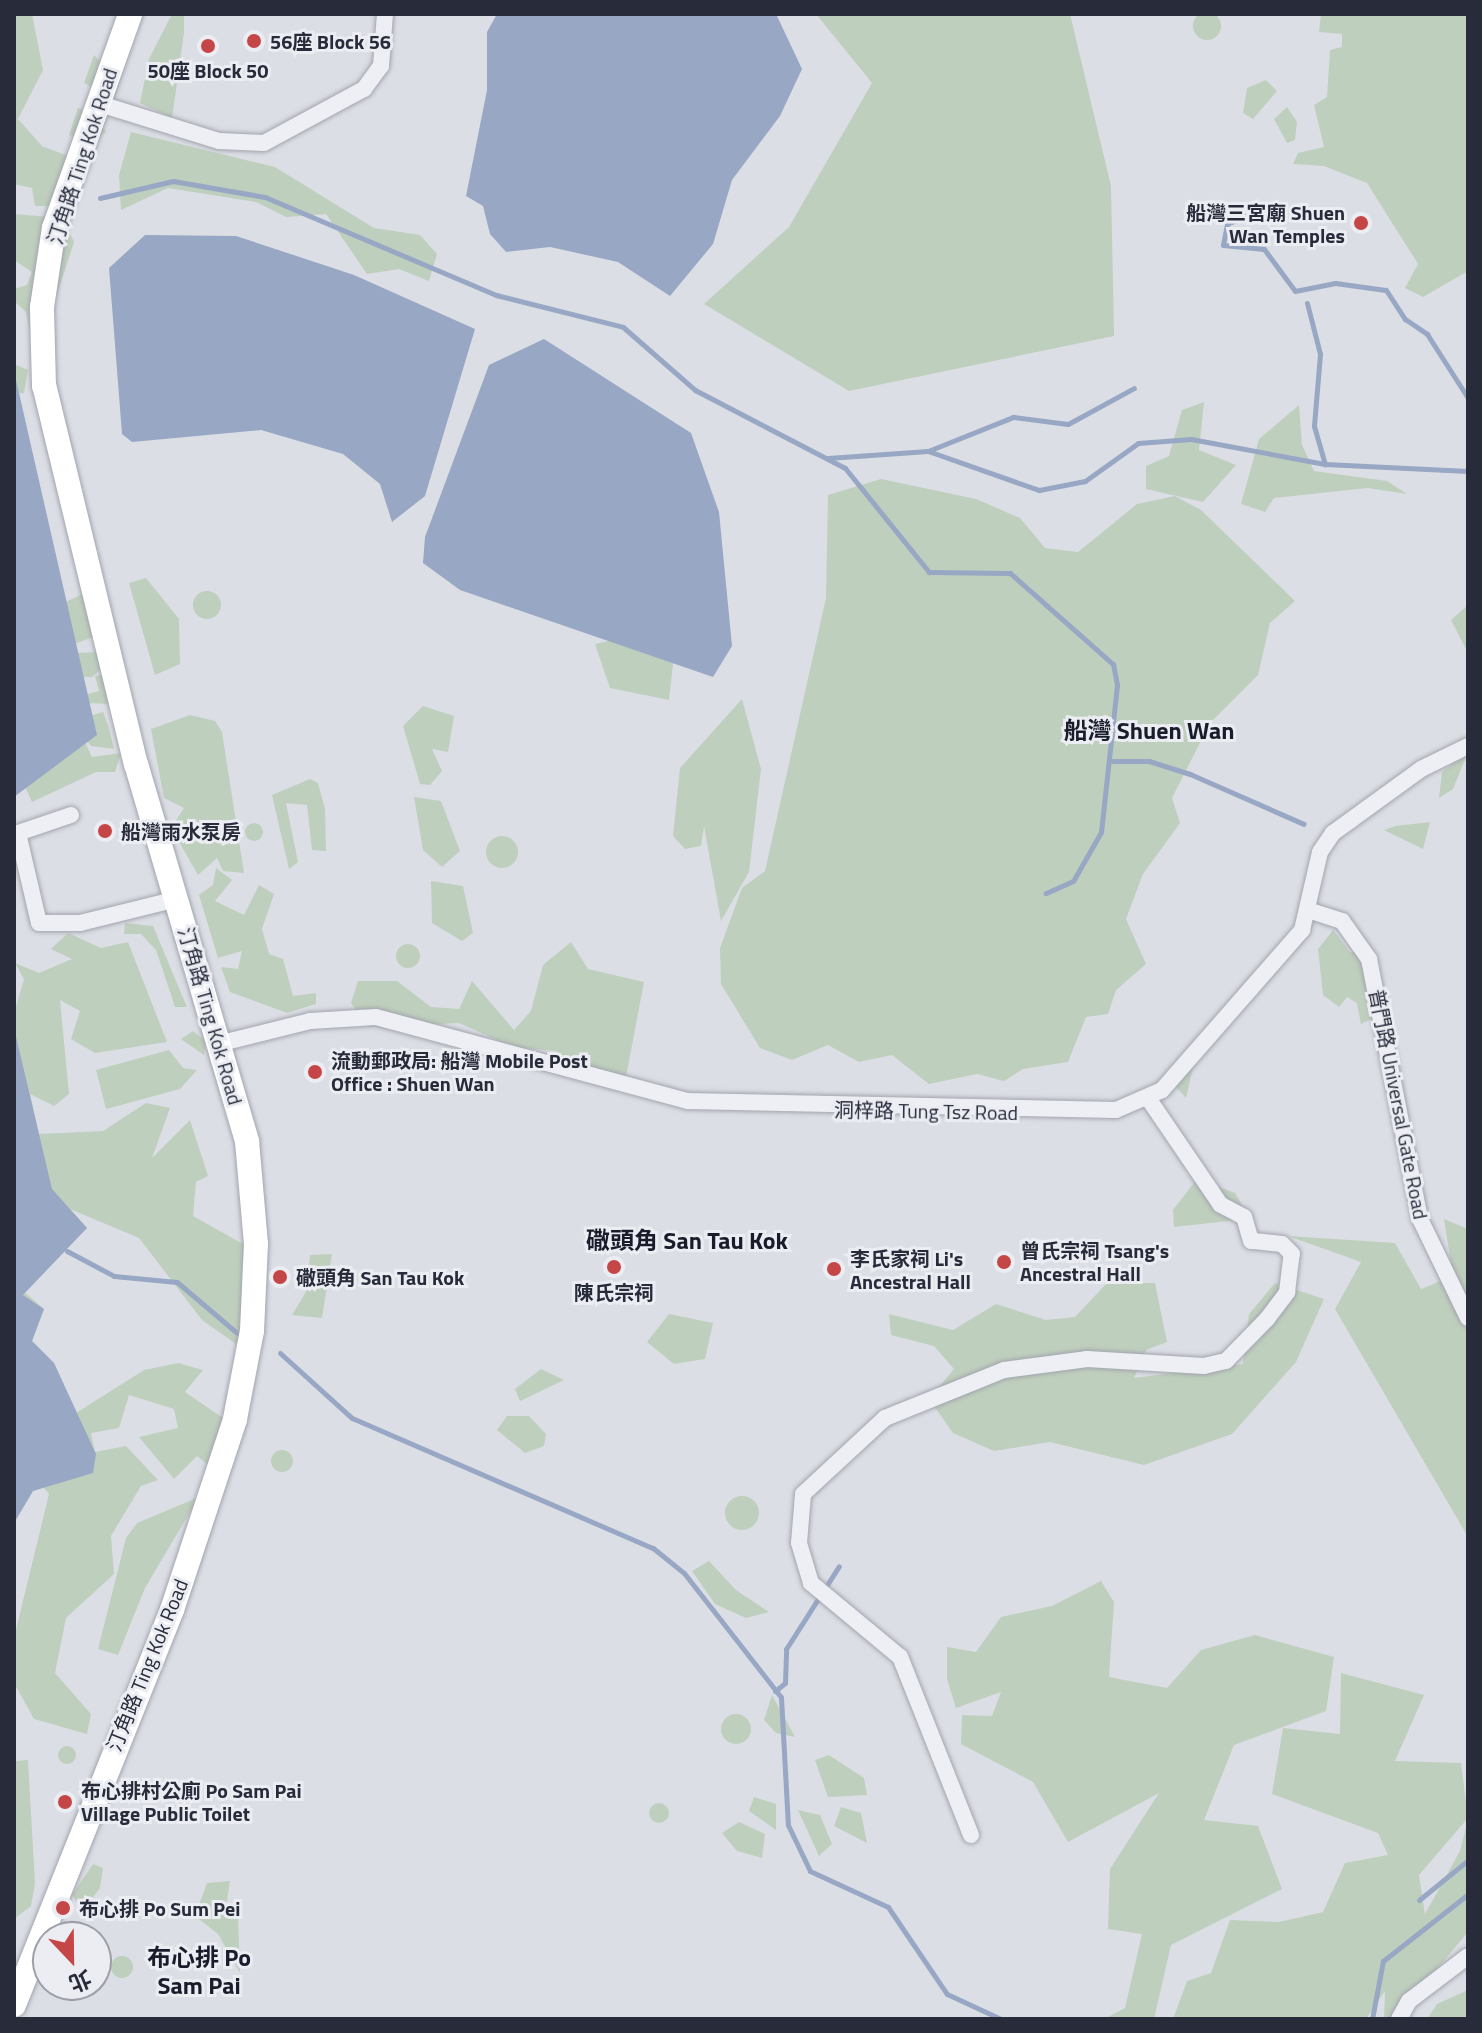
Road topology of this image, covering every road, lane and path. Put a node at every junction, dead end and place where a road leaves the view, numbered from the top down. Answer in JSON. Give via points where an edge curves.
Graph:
{"nodes":[{"id":1,"x":130,"y":14,"type":"edge"},
{"id":2,"x":385,"y":14,"type":"edge"},
{"id":3,"x":97,"y":103,"type":"junction"},
{"id":4,"x":1468,"y":746,"type":"edge"},
{"id":5,"x":71,"y":815,"type":"dead end"},
{"id":6,"x":177,"y":899,"type":"junction"},
{"id":7,"x":1311,"y":911,"type":"junction"},
{"id":8,"x":222,"y":1043,"type":"junction"},
{"id":9,"x":1148,"y":1098,"type":"junction"},
{"id":10,"x":1468,"y":1318,"type":"edge"},
{"id":11,"x":971,"y":1835,"type":"dead end"},
{"id":12,"x":1468,"y":1956,"type":"edge"},
{"id":13,"x":14,"y":2005,"type":"edge"},
{"id":14,"x":1399,"y":2019,"type":"edge"}],
"edges":[{"from":1,"to":3,"type":"main road","name":"汀角路 Ting Kok Road"},
{"from":2,"to":3,"type":"street","via":[[381,66],[364,89],[264,143],[219,141]]},
{"from":3,"to":6,"type":"main road","name":"汀角路 Ting Kok Road","via":[[54,228],[42,307],[44,386],[70,511]]},
{"from":4,"to":7,"type":"street","via":[[1421,769],[1333,833],[1320,852]]},
{"from":5,"to":6,"type":"street","via":[[18,833],[39,923],[80,923]]},
{"from":6,"to":8,"type":"main road","name":"汀角路 Ting Kok Road"},
{"from":7,"to":9,"type":"street","via":[[1246,997]]},
{"from":7,"to":10,"type":"street","name":"普門路 Universal Gate Road","via":[[1342,921],[1369,959],[1420,1219]]},
{"from":8,"to":9,"type":"street","name":"洞梓路 Tung Tsz Road","via":[[310,1021],[376,1017],[688,1101],[1081,1114]]},
{"from":8,"to":13,"type":"main road","name":"汀角路 Ting Kok Road","via":[[253,1175],[246,1374],[172,1610]]},
{"from":9,"to":11,"type":"street","via":[[1220,1204],[1244,1217],[1251,1241],[1282,1244],[1292,1254],[1287,1292],[1226,1361],[1165,1366],[1061,1359],[1004,1370],[885,1418],[803,1494],[799,1543],[823,1597],[900,1657]]},
{"from":12,"to":14,"type":"street","via":[[1409,2001]]}]}
